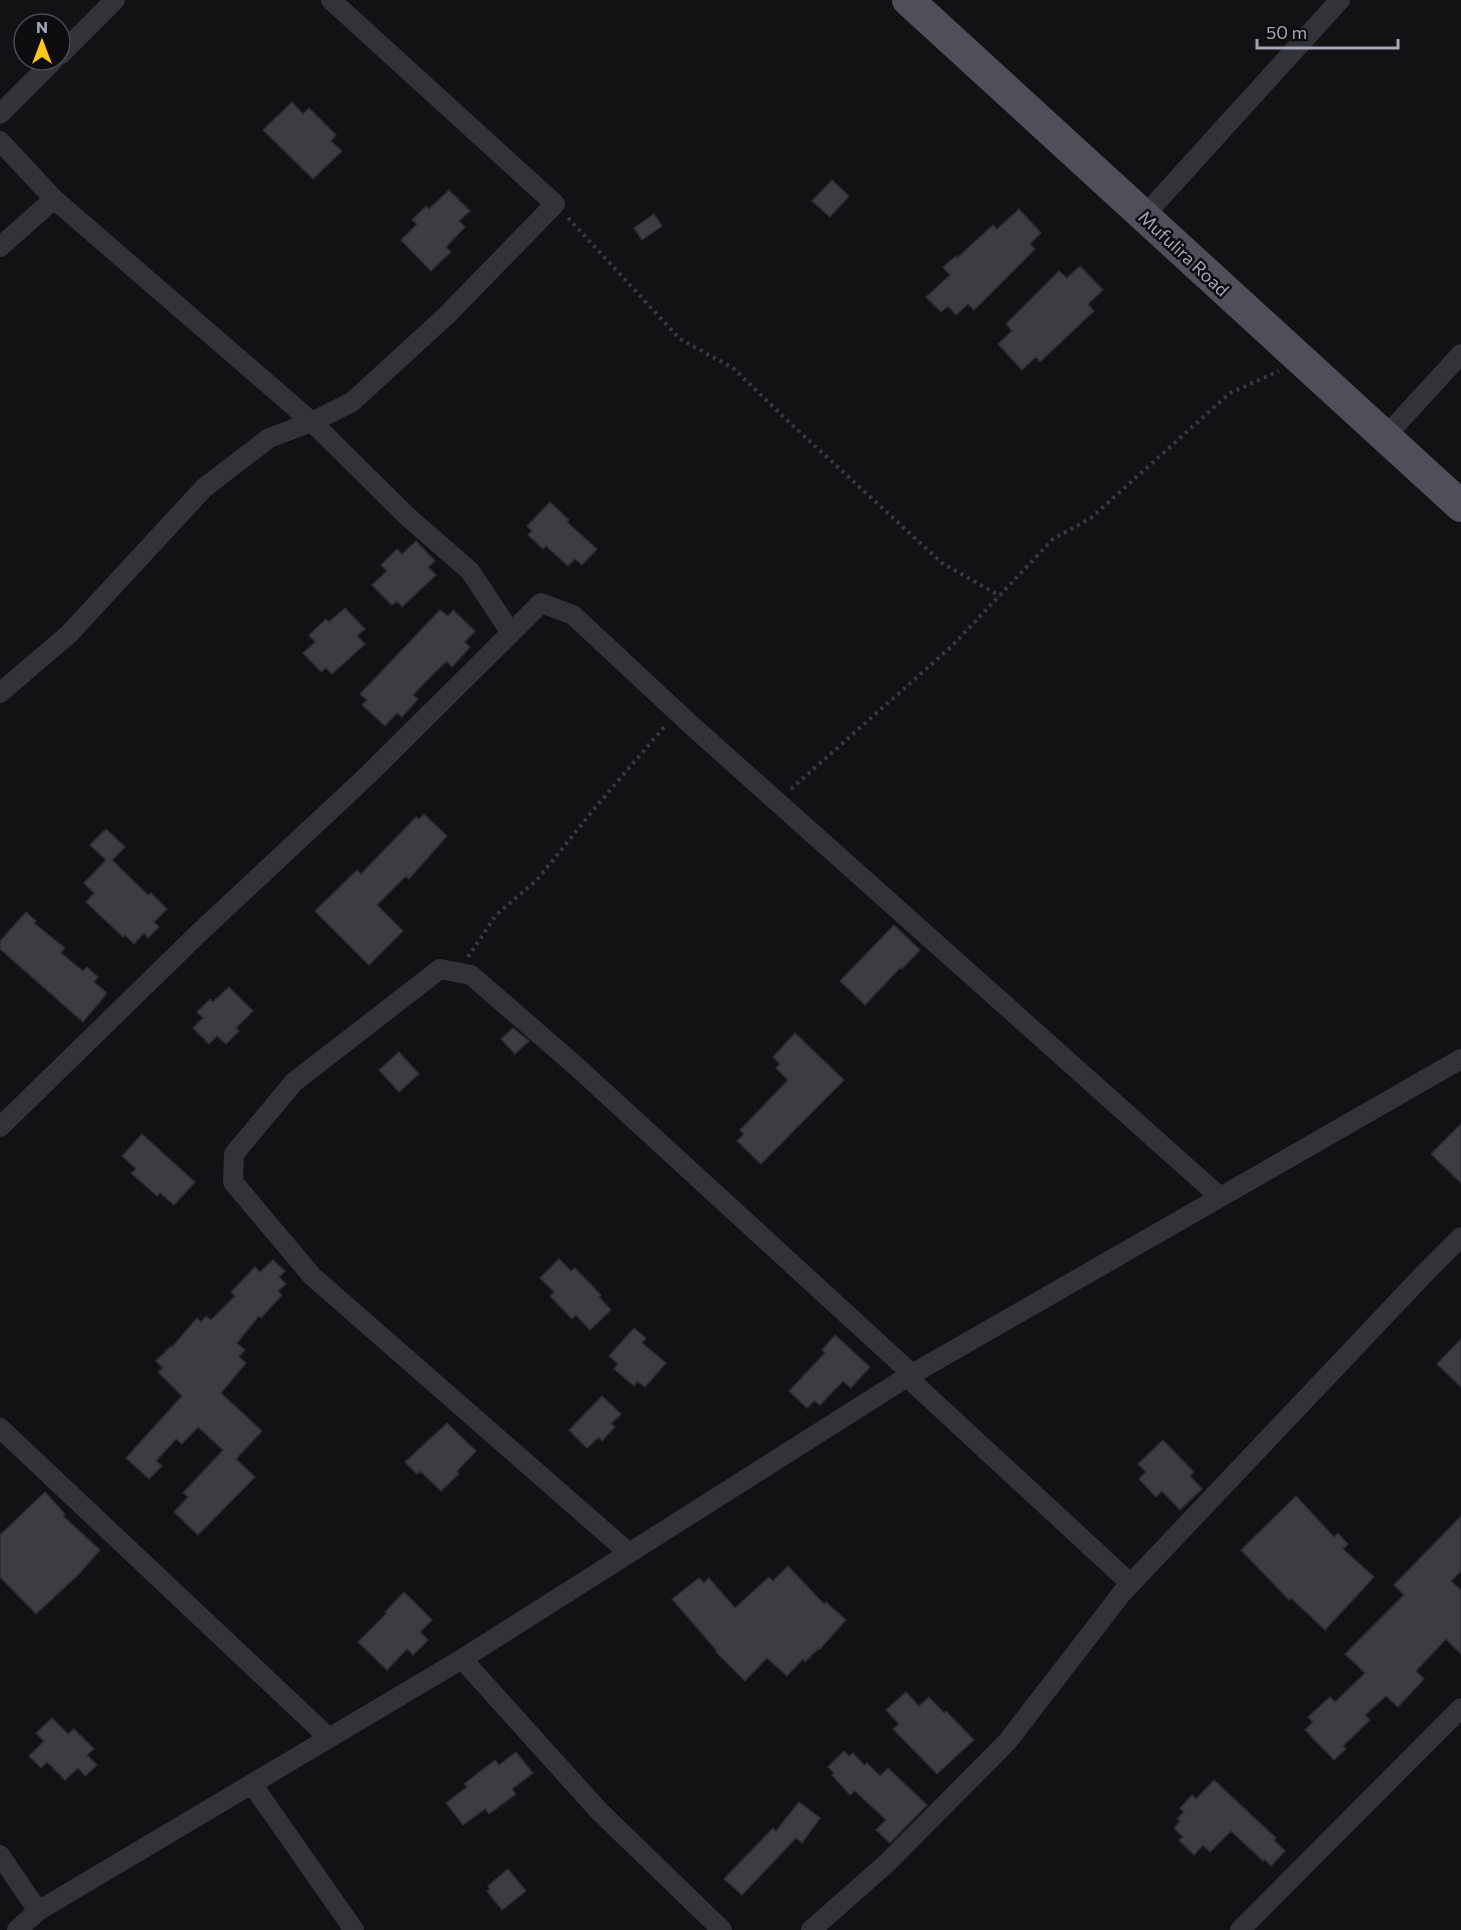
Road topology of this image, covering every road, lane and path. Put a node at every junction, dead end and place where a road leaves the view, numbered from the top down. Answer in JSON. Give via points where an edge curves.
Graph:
{"nodes":[{"id":1,"x":116,"y":0,"type":"edge"},
{"id":2,"x":331,"y":0,"type":"edge"},
{"id":3,"x":908,"y":0,"type":"edge"},
{"id":4,"x":1340,"y":0,"type":"edge"},
{"id":5,"x":72,"y":43,"type":"edge"},
{"id":6,"x":42,"y":72,"type":"edge"},
{"id":7,"x":0,"y":114,"type":"edge"},
{"id":8,"x":0,"y":141,"type":"edge"},
{"id":9,"x":54,"y":199,"type":"junction"},
{"id":10,"x":555,"y":204,"type":"junction"},
{"id":11,"x":1144,"y":216,"type":"junction"},
{"id":12,"x":0,"y":247,"type":"edge"},
{"id":13,"x":1461,"y":354,"type":"edge"},
{"id":14,"x":1302,"y":361,"type":"junction"},
{"id":15,"x":312,"y":422,"type":"junction"},
{"id":16,"x":1385,"y":437,"type":"junction"},
{"id":17,"x":1461,"y":506,"type":"edge"},
{"id":18,"x":1000,"y":596,"type":"junction"},
{"id":19,"x":511,"y":633,"type":"junction"},
{"id":20,"x":0,"y":693,"type":"edge"},
{"id":21,"x":677,"y":712,"type":"junction"},
{"id":22,"x":777,"y":801,"type":"junction"},
{"id":23,"x":458,"y":973,"type":"junction"},
{"id":24,"x":1461,"y":1059,"type":"edge"},
{"id":25,"x":0,"y":1127,"type":"edge"},
{"id":26,"x":1221,"y":1197,"type":"junction"},
{"id":27,"x":1461,"y":1238,"type":"edge"},
{"id":28,"x":910,"y":1376,"type":"junction"},
{"id":29,"x":0,"y":1428,"type":"edge"},
{"id":30,"x":629,"y":1553,"type":"junction"},
{"id":31,"x":1131,"y":1584,"type":"junction"},
{"id":32,"x":462,"y":1659,"type":"junction"},
{"id":33,"x":1461,"y":1708,"type":"edge"},
{"id":34,"x":329,"y":1738,"type":"junction"},
{"id":35,"x":252,"y":1784,"type":"junction"},
{"id":36,"x":0,"y":1855,"type":"edge"},
{"id":37,"x":38,"y":1911,"type":"junction"},
{"id":38,"x":21,"y":1929,"type":"edge"},
{"id":39,"x":354,"y":1930,"type":"edge"},
{"id":40,"x":723,"y":1930,"type":"edge"},
{"id":41,"x":811,"y":1930,"type":"edge"},
{"id":42,"x":1240,"y":1930,"type":"edge"}],
"edges":[{"from":1,"to":5,"type":"street"},
{"from":2,"to":10,"type":"street"},
{"from":3,"to":11,"type":"main road","name":"Mufulira Road"},
{"from":4,"to":11,"type":"street"},
{"from":6,"to":7,"type":"street"},
{"from":8,"to":9,"type":"street"},
{"from":9,"to":12,"type":"street"},
{"from":9,"to":15,"type":"street"},
{"from":10,"to":15,"type":"street","via":[[447,315],[352,402]]},
{"from":10,"to":18,"type":"path","via":[[681,339],[733,368],[942,563]]},
{"from":11,"to":14,"type":"main road","name":"Mufulira Road"},
{"from":13,"to":16,"type":"street"},
{"from":14,"to":16,"type":"main road","name":"Mufulira Road"},
{"from":14,"to":18,"type":"path","via":[[1230,393],[1091,518],[1053,539]]},
{"from":15,"to":19,"type":"street","via":[[408,517],[470,571]]},
{"from":15,"to":20,"type":"street","via":[[269,438],[204,488],[69,634]]},
{"from":16,"to":17,"type":"main road","name":"Mufulira Road"},
{"from":18,"to":22,"type":"path","via":[[951,647]]},
{"from":19,"to":21,"type":"street","via":[[541,603],[573,615]]},
{"from":19,"to":25,"type":"street"},
{"from":21,"to":22,"type":"street"},
{"from":21,"to":23,"type":"path","via":[[537,880],[496,915]]},
{"from":22,"to":26,"type":"street"},
{"from":23,"to":28,"type":"street","via":[[471,975],[577,1067]]},
{"from":23,"to":30,"type":"street","via":[[440,969],[294,1082],[234,1154],[233,1182],[312,1276]]},
{"from":24,"to":26,"type":"street"},
{"from":26,"to":28,"type":"street"},
{"from":27,"to":31,"type":"street"},
{"from":28,"to":30,"type":"street"},
{"from":28,"to":31,"type":"street"},
{"from":29,"to":34,"type":"street"},
{"from":30,"to":32,"type":"street"},
{"from":31,"to":41,"type":"street","via":[[1007,1742],[886,1864]]},
{"from":32,"to":34,"type":"street"},
{"from":32,"to":40,"type":"street","via":[[599,1811]]},
{"from":33,"to":42,"type":"street"},
{"from":34,"to":35,"type":"street"},
{"from":35,"to":37,"type":"street"},
{"from":35,"to":39,"type":"street"},
{"from":36,"to":37,"type":"street"},
{"from":37,"to":38,"type":"street"}]}
